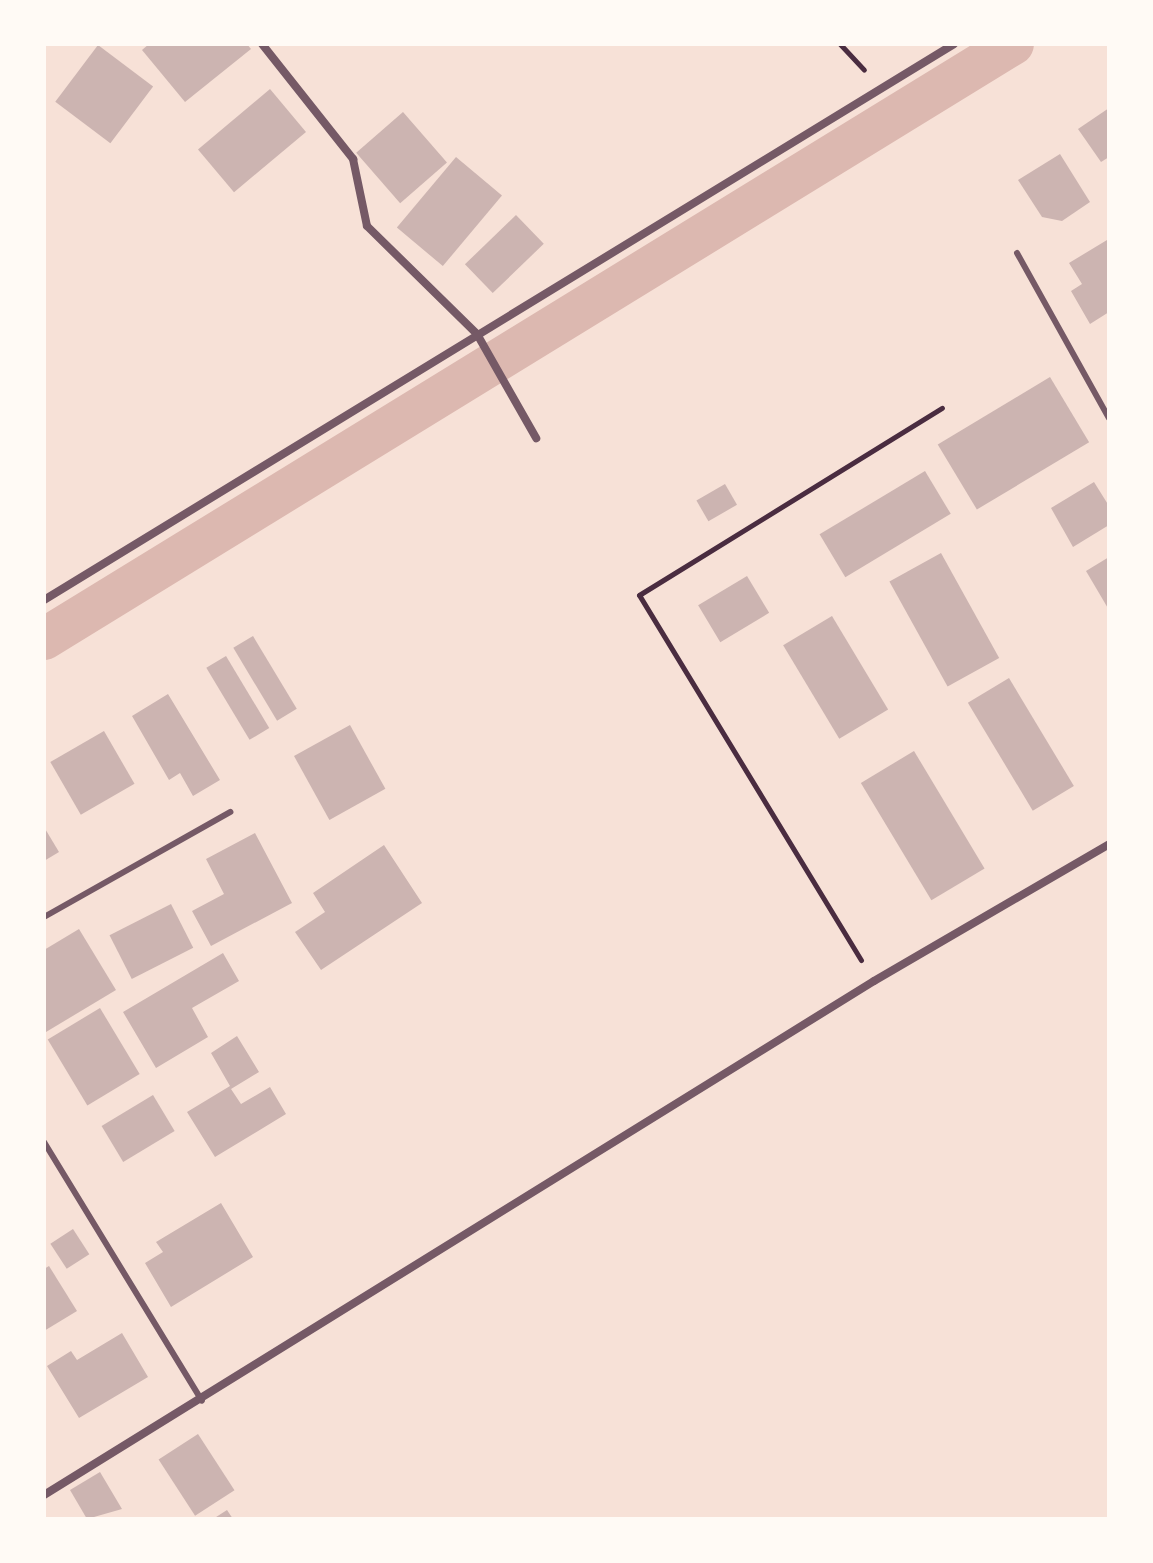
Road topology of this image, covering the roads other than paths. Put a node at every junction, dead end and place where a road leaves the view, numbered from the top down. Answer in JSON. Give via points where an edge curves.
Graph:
{"nodes":[{"id":1,"x":262,"y":44,"type":"edge"},
{"id":2,"x":954,"y":44,"type":"edge"},
{"id":3,"x":1017,"y":253,"type":"dead end"},
{"id":4,"x":477,"y":334,"type":"junction"},
{"id":5,"x":1109,"y":418,"type":"edge"},
{"id":6,"x":536,"y":438,"type":"dead end"},
{"id":7,"x":44,"y":600,"type":"edge"},
{"id":8,"x":230,"y":812,"type":"dead end"},
{"id":9,"x":1109,"y":844,"type":"edge"},
{"id":10,"x":44,"y":917,"type":"edge"},
{"id":11,"x":44,"y":1142,"type":"edge"},
{"id":12,"x":202,"y":1401,"type":"junction"},
{"id":13,"x":44,"y":1495,"type":"edge"}],
"edges":[{"from":1,"to":4,"type":"street","via":[[353,159],[367,226]]},
{"from":2,"to":4,"type":"street"},
{"from":3,"to":5,"type":"lane"},
{"from":4,"to":6,"type":"street"},
{"from":4,"to":7,"type":"street"},
{"from":8,"to":10,"type":"lane"},
{"from":9,"to":12,"type":"street","via":[[874,981]]},
{"from":11,"to":12,"type":"lane"},
{"from":12,"to":13,"type":"street"}]}
